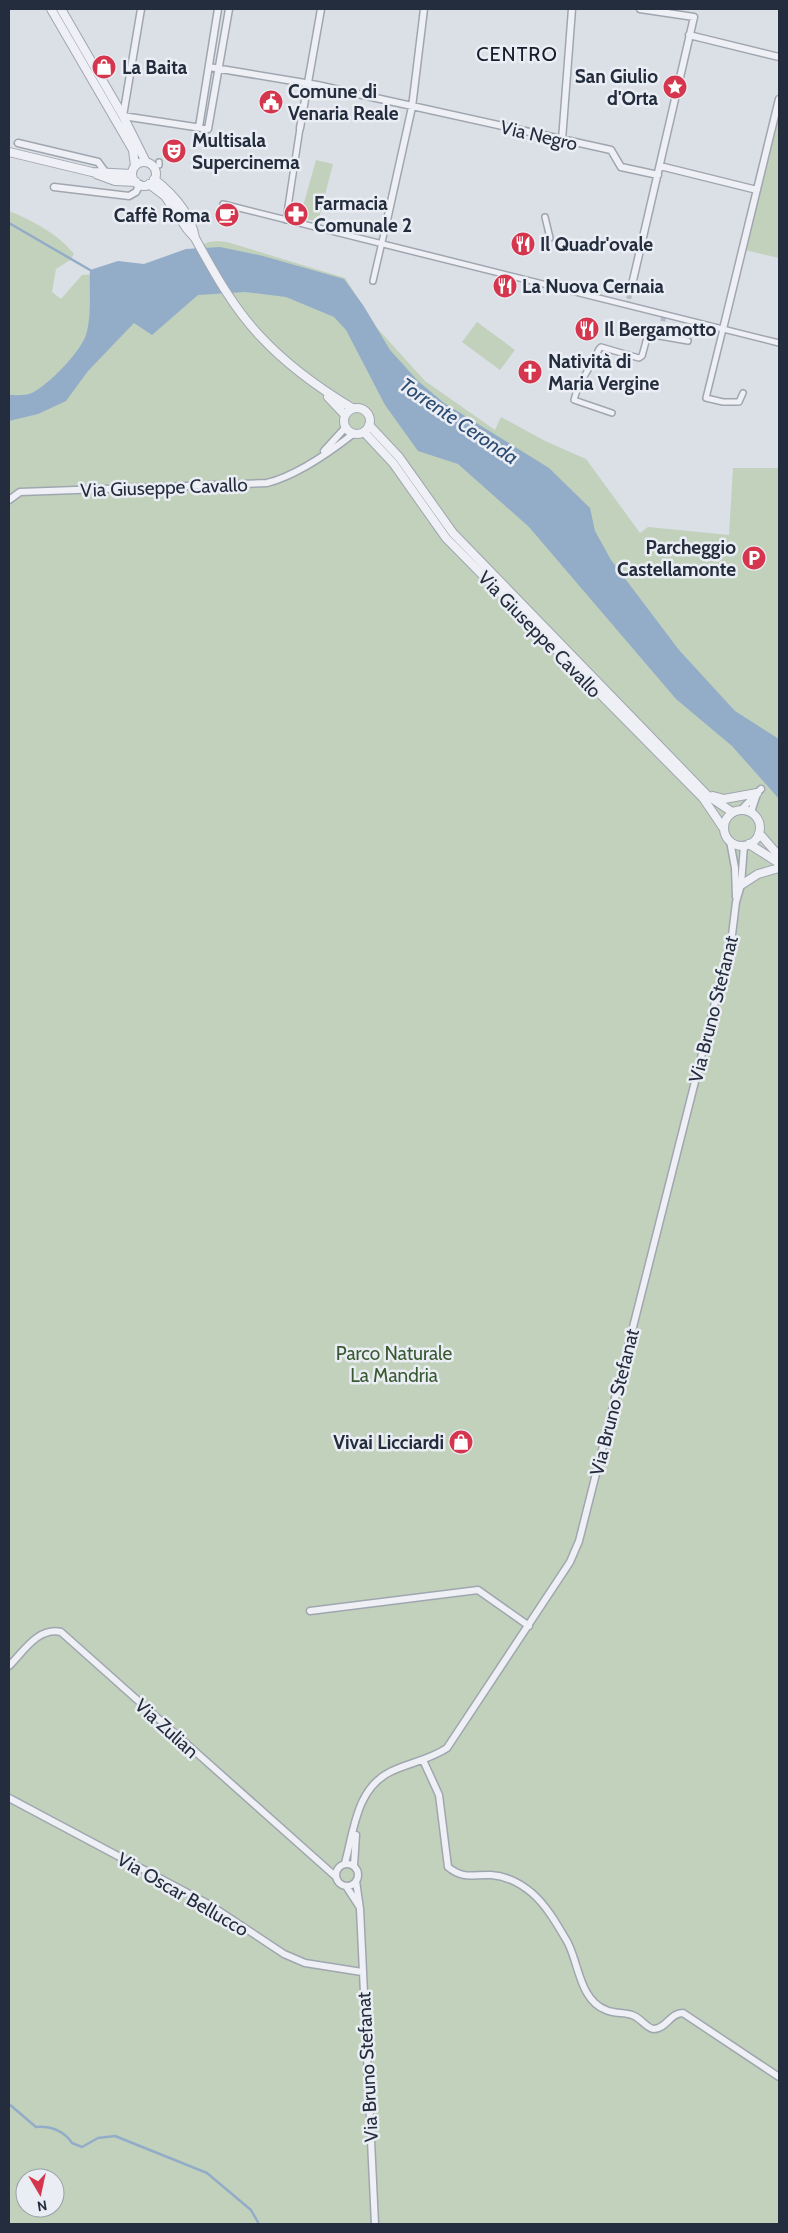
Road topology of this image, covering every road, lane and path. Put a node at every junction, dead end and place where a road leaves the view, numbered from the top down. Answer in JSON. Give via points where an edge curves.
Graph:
{"nodes":[{"id":1,"x":51,"y":9,"type":"edge"},
{"id":2,"x":61,"y":9,"type":"edge"},
{"id":3,"x":141,"y":9,"type":"edge"},
{"id":4,"x":218,"y":9,"type":"edge"},
{"id":5,"x":229,"y":9,"type":"edge"},
{"id":6,"x":321,"y":9,"type":"edge"},
{"id":7,"x":424,"y":9,"type":"edge"},
{"id":8,"x":572,"y":9,"type":"edge"},
{"id":9,"x":640,"y":9,"type":"edge"},
{"id":10,"x":689,"y":35,"type":"junction"},
{"id":11,"x":779,"y":57,"type":"edge"},
{"id":12,"x":209,"y":67,"type":"junction"},
{"id":13,"x":219,"y":68,"type":"junction"},
{"id":14,"x":308,"y":84,"type":"junction"},
{"id":15,"x":779,"y":99,"type":"edge"},
{"id":16,"x":412,"y":107,"type":"junction"},
{"id":17,"x":123,"y":116,"type":"junction"},
{"id":18,"x":300,"y":128,"type":"joint"},
{"id":19,"x":202,"y":129,"type":"junction"},
{"id":20,"x":562,"y":140,"type":"junction"},
{"id":21,"x":18,"y":143,"type":"dead end"},
{"id":22,"x":9,"y":152,"type":"edge"},
{"id":23,"x":146,"y":162,"type":"junction"},
{"id":24,"x":660,"y":166,"type":"junction"},
{"id":25,"x":134,"y":170,"type":"junction"},
{"id":26,"x":92,"y":172,"type":"junction"},
{"id":27,"x":106,"y":173,"type":"junction"},
{"id":28,"x":658,"y":175,"type":"junction"},
{"id":29,"x":152,"y":182,"type":"junction"},
{"id":30,"x":138,"y":183,"type":"junction"},
{"id":31,"x":54,"y":187,"type":"dead end"},
{"id":32,"x":757,"y":190,"type":"junction"},
{"id":33,"x":223,"y":204,"type":"dead end"},
{"id":34,"x":545,"y":217,"type":"dead end"},
{"id":35,"x":286,"y":220,"type":"junction"},
{"id":36,"x":385,"y":229,"type":"joint"},
{"id":37,"x":550,"y":238,"type":"dead end"},
{"id":38,"x":382,"y":244,"type":"junction"},
{"id":39,"x":373,"y":281,"type":"dead end"},
{"id":40,"x":631,"y":289,"type":"tunnel mouth"},
{"id":41,"x":723,"y":329,"type":"junction"},
{"id":42,"x":688,"y":341,"type":"dead end"},
{"id":43,"x":779,"y":343,"type":"edge"},
{"id":44,"x":322,"y":390,"type":"junction"},
{"id":45,"x":743,"y":393,"type":"dead end"},
{"id":46,"x":352,"y":408,"type":"junction"},
{"id":47,"x":612,"y":413,"type":"dead end"},
{"id":48,"x":344,"y":415,"type":"junction"},
{"id":49,"x":345,"y":428,"type":"junction"},
{"id":50,"x":367,"y":429,"type":"junction"},
{"id":51,"x":353,"y":434,"type":"junction"},
{"id":52,"x":317,"y":458,"type":"junction"},
{"id":53,"x":9,"y":500,"type":"edge"},
{"id":54,"x":759,"y":791,"type":"junction"},
{"id":55,"x":707,"y":795,"type":"junction"},
{"id":56,"x":741,"y":810,"type":"junction"},
{"id":57,"x":732,"y":812,"type":"junction"},
{"id":58,"x":751,"y":812,"type":"junction"},
{"id":59,"x":724,"y":829,"type":"junction"},
{"id":60,"x":759,"y":833,"type":"junction"},
{"id":61,"x":730,"y":841,"type":"junction"},
{"id":62,"x":746,"y":845,"type":"junction"},
{"id":63,"x":779,"y":856,"type":"edge"},
{"id":64,"x":779,"y":863,"type":"edge"},
{"id":65,"x":779,"y":868,"type":"edge"},
{"id":66,"x":742,"y":885,"type":"junction"},
{"id":67,"x":736,"y":902,"type":"junction"},
{"id":68,"x":310,"y":1611,"type":"dead end"},
{"id":69,"x":529,"y":1626,"type":"junction"},
{"id":70,"x":9,"y":1666,"type":"edge"},
{"id":71,"x":424,"y":1760,"type":"junction"},
{"id":72,"x":9,"y":1798,"type":"edge"},
{"id":73,"x":357,"y":1821,"type":"junction"},
{"id":74,"x":342,"y":1865,"type":"junction"},
{"id":75,"x":354,"y":1865,"type":"junction"},
{"id":76,"x":324,"y":1867,"type":"junction"},
{"id":77,"x":335,"y":1876,"type":"junction"},
{"id":78,"x":356,"y":1881,"type":"junction"},
{"id":79,"x":346,"y":1886,"type":"junction"},
{"id":80,"x":360,"y":1909,"type":"junction"},
{"id":81,"x":362,"y":1972,"type":"junction"},
{"id":82,"x":779,"y":2078,"type":"edge"},
{"id":83,"x":375,"y":2224,"type":"edge"}],
"edges":[{"from":1,"to":25,"type":"street","via":[[133,150]]},
{"from":2,"to":17,"type":"street"},
{"from":3,"to":17,"type":"street"},
{"from":4,"to":12,"type":"street"},
{"from":5,"to":13,"type":"street"},
{"from":6,"to":14,"type":"street"},
{"from":7,"to":16,"type":"street"},
{"from":8,"to":20,"type":"street"},
{"from":9,"to":10,"type":"street","via":[[694,16]]},
{"from":10,"to":11,"type":"street"},
{"from":10,"to":24,"type":"street"},
{"from":12,"to":13,"type":"street","name":"Via Negro"},
{"from":12,"to":19,"type":"street"},
{"from":13,"to":14,"type":"street","name":"Via Negro"},
{"from":13,"to":19,"type":"street","via":[[208,129]]},
{"from":14,"to":16,"type":"street","name":"Via Negro"},
{"from":14,"to":18,"type":"street"},
{"from":15,"to":32,"type":"street"},
{"from":16,"to":20,"type":"street","name":"Via Negro"},
{"from":16,"to":36,"type":"street"},
{"from":17,"to":19,"type":"street"},
{"from":17,"to":23,"type":"street"},
{"from":18,"to":35,"type":"street"},
{"from":20,"to":28,"type":"street","name":"Via Negro","via":[[611,150],[621,167]]},
{"from":21,"to":27,"type":"street","via":[[98,162]]},
{"from":22,"to":26,"type":"street"},
{"from":23,"to":25,"type":"street"},
{"from":23,"to":29,"type":"street","via":[[154,168]]},
{"from":24,"to":28,"type":"street"},
{"from":24,"to":32,"type":"street"},
{"from":25,"to":27,"type":"street"},
{"from":25,"to":30,"type":"street"},
{"from":26,"to":27,"type":"street"},
{"from":26,"to":30,"type":"street","via":[[115,181]]},
{"from":28,"to":40,"type":"street"},
{"from":29,"to":30,"type":"street"},
{"from":29,"to":44,"type":"street","via":[[196,240],[261,338]]},
{"from":30,"to":31,"type":"street","via":[[136,192],[129,196]]},
{"from":32,"to":41,"type":"street"},
{"from":33,"to":35,"type":"street"},
{"from":34,"to":37,"type":"street"},
{"from":35,"to":38,"type":"street"},
{"from":36,"to":38,"type":"street"},
{"from":38,"to":39,"type":"street"},
{"from":38,"to":41,"type":"street"},
{"from":41,"to":43,"type":"street"},
{"from":41,"to":45,"type":"street","via":[[706,398],[739,402]]},
{"from":42,"to":47,"type":"street","via":[[648,334],[639,358],[601,347],[574,400]]},
{"from":44,"to":46,"type":"street"},
{"from":44,"to":48,"type":"street"},
{"from":46,"to":48,"type":"street"},
{"from":46,"to":50,"type":"street","via":[[364,410],[369,417]]},
{"from":48,"to":49,"type":"street"},
{"from":49,"to":51,"type":"street"},
{"from":49,"to":52,"type":"street","name":"Via Giuseppe Cavallo"},
{"from":50,"to":51,"type":"street"},
{"from":50,"to":55,"type":"street","name":"Via Giuseppe Cavallo","via":[[399,457],[453,533]]},
{"from":50,"to":59,"type":"street","name":"Via Giuseppe Cavallo","via":[[446,538],[703,798]]},
{"from":51,"to":52,"type":"street","name":"Via Giuseppe Cavallo"},
{"from":52,"to":53,"type":"street","name":"Via Giuseppe Cavallo","via":[[267,483],[20,492]]},
{"from":54,"to":55,"type":"street","via":[[724,799]]},
{"from":54,"to":56,"type":"street"},
{"from":54,"to":58,"type":"street"},
{"from":55,"to":57,"type":"street","name":"Via Giuseppe Cavallo"},
{"from":56,"to":57,"type":"street"},
{"from":56,"to":58,"type":"street"},
{"from":57,"to":59,"type":"street"},
{"from":58,"to":60,"type":"street","via":[[759,821]]},
{"from":59,"to":61,"type":"street"},
{"from":60,"to":62,"type":"street"},
{"from":60,"to":63,"type":"street"},
{"from":61,"to":62,"type":"street"},
{"from":61,"to":67,"type":"street","name":"Via Bruno Stefanat"},
{"from":62,"to":64,"type":"street"},
{"from":62,"to":66,"type":"street","name":"Via Bruno Stefanat"},
{"from":65,"to":66,"type":"street","via":[[758,874]]},
{"from":66,"to":67,"type":"street","name":"Via Bruno Stefanat"},
{"from":67,"to":69,"type":"street","name":"Via Bruno Stefanat","via":[[732,935],[579,1541],[570,1562]]},
{"from":68,"to":69,"type":"street","via":[[478,1590]]},
{"from":69,"to":71,"type":"street","name":"Via Bruno Stefanat","via":[[447,1748]]},
{"from":70,"to":76,"type":"street","name":"Via Zulian","via":[[41,1633],[61,1632]]},
{"from":71,"to":73,"type":"street","name":"Via Bruno Stefanat","via":[[389,1773],[373,1783],[363,1798]]},
{"from":71,"to":82,"type":"street","via":[[438,1795],[448,1867],[457,1874],[468,1876],[506,1877],[533,1894],[568,1944],[593,2002],[606,2010],[637,2017],[651,2029],[683,2013]]},
{"from":72,"to":81,"type":"street","name":"Via Oscar Bellucco","via":[[210,1905],[284,1954],[305,1964]]},
{"from":73,"to":74,"type":"street","name":"Via Bruno Stefanat"},
{"from":73,"to":75,"type":"street","name":"Via Bruno Stefanat"},
{"from":74,"to":75,"type":"street"},
{"from":74,"to":76,"type":"street"},
{"from":74,"to":77,"type":"street"},
{"from":75,"to":78,"type":"street","via":[[358,1870]]},
{"from":76,"to":77,"type":"street","name":"Via Zulian"},
{"from":77,"to":79,"type":"street"},
{"from":78,"to":79,"type":"street"},
{"from":78,"to":80,"type":"street","name":"Via Bruno Stefanat"},
{"from":79,"to":80,"type":"street","name":"Via Bruno Stefanat"},
{"from":80,"to":81,"type":"street","name":"Via Bruno Stefanat"},
{"from":81,"to":83,"type":"street","name":"Via Bruno Stefanat"}]}
